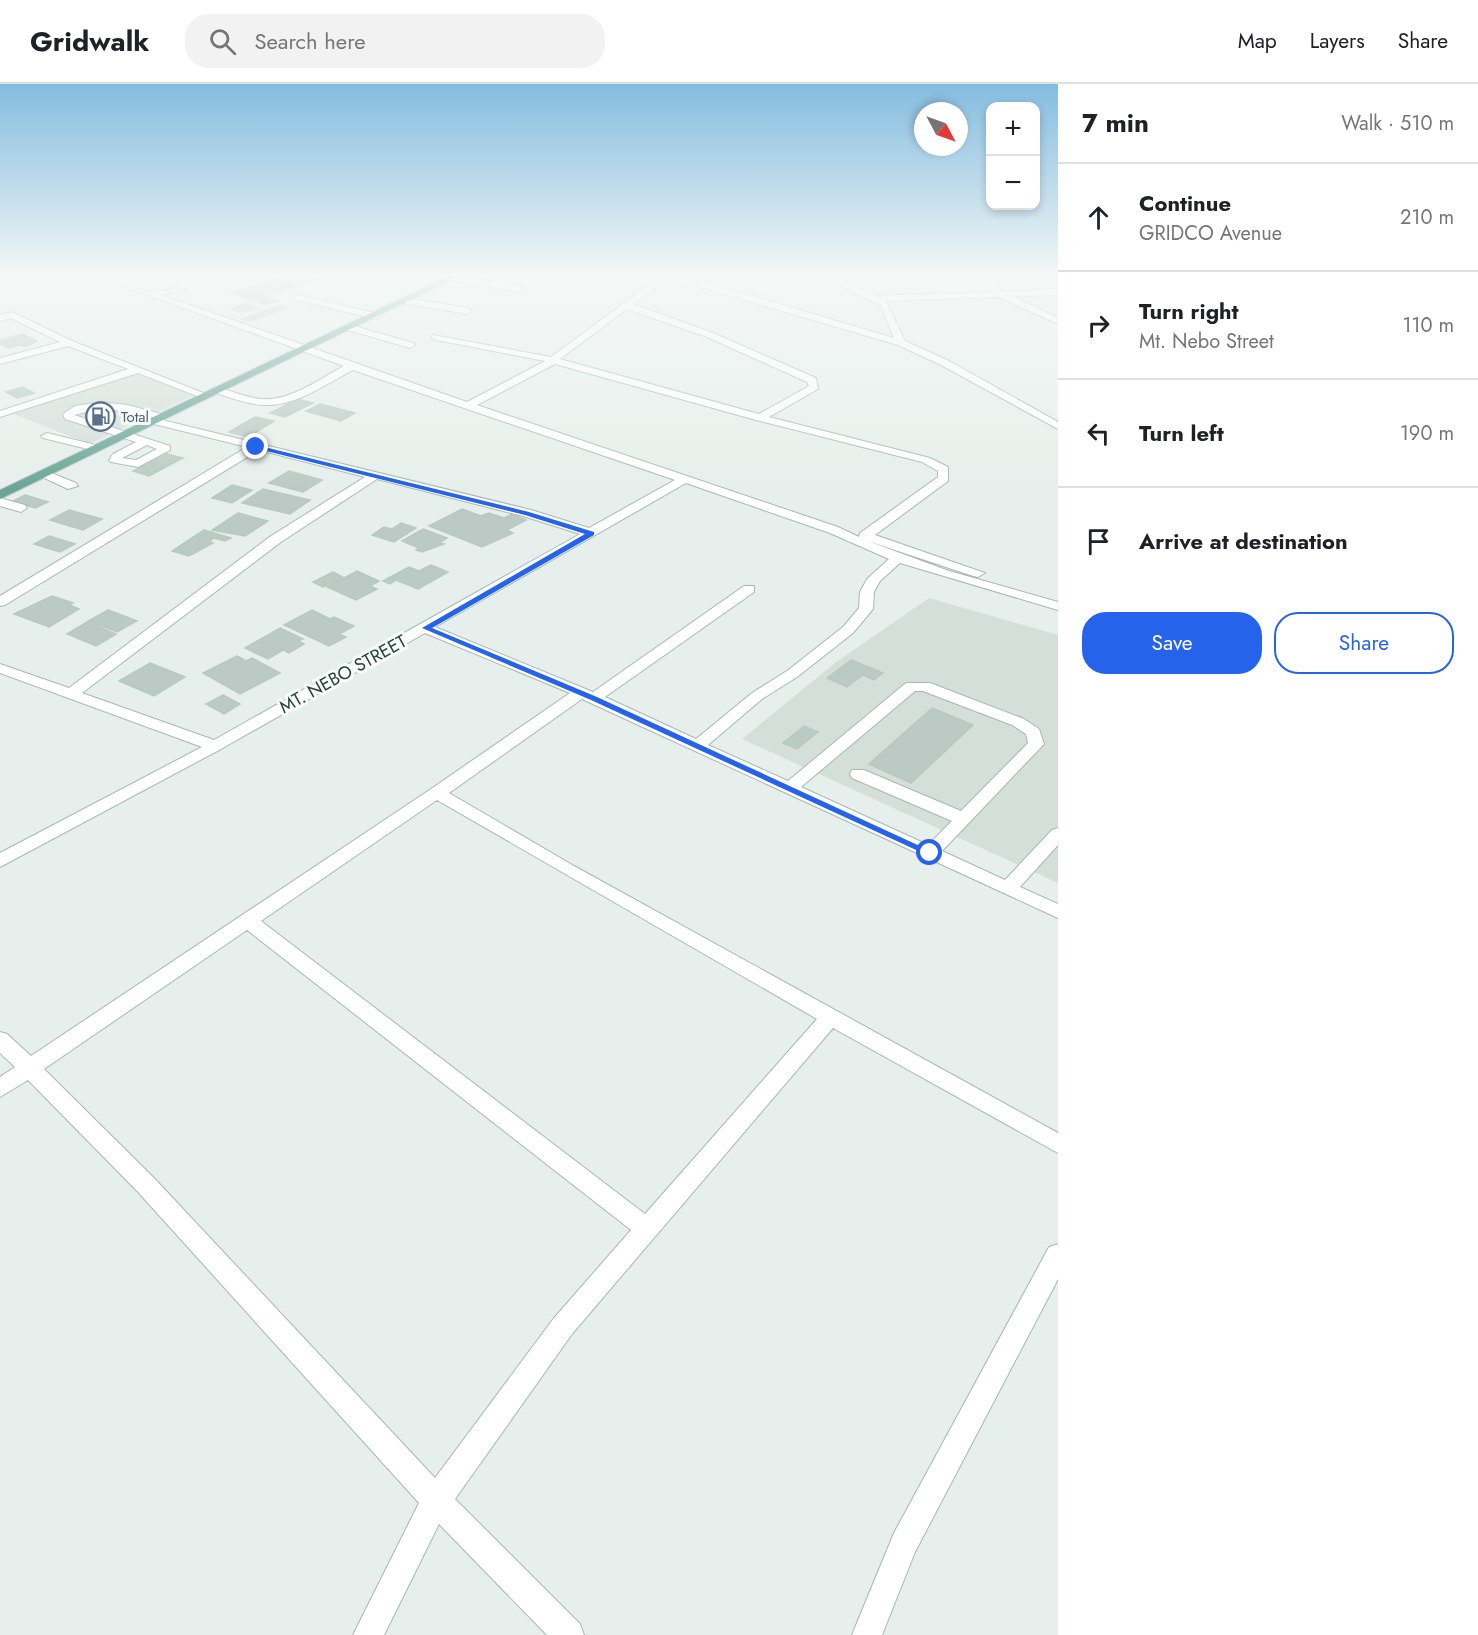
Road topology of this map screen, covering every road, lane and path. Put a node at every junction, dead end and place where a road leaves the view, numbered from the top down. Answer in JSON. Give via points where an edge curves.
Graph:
{"nodes":[{"id":1,"x":60,"y":345,"type":"edge"},
{"id":2,"x":75,"y":345,"type":"edge"},
{"id":3,"x":292,"y":345,"type":"edge"},
{"id":4,"x":315,"y":345,"type":"edge"},
{"id":5,"x":482,"y":345,"type":"edge"},
{"id":6,"x":572,"y":345,"type":"edge"},
{"id":7,"x":734,"y":345,"type":"edge"},
{"id":8,"x":904,"y":345,"type":"edge"},
{"id":9,"x":305,"y":350,"type":"junction"},
{"id":10,"x":553,"y":360,"type":"junction"},
{"id":11,"x":0,"y":361,"type":"edge"},
{"id":12,"x":352,"y":366,"type":"junction"},
{"id":13,"x":137,"y":370,"type":"junction"},
{"id":14,"x":217,"y":390,"type":"junction"},
{"id":15,"x":206,"y":396,"type":"junction"},
{"id":16,"x":467,"y":406,"type":"junction"},
{"id":17,"x":134,"y":410,"type":"junction"},
{"id":18,"x":0,"y":414,"type":"edge"},
{"id":19,"x":760,"y":418,"type":"junction"},
{"id":20,"x":159,"y":419,"type":"junction"},
{"id":21,"x":96,"y":426,"type":"junction"},
{"id":22,"x":1058,"y":426,"type":"edge"},
{"id":23,"x":47,"y":436,"type":"dead end"},
{"id":24,"x":122,"y":436,"type":"junction"},
{"id":25,"x":145,"y":442,"type":"dead end"},
{"id":26,"x":256,"y":447,"type":"junction"},
{"id":27,"x":96,"y":448,"type":"junction"},
{"id":28,"x":44,"y":474,"type":"junction"},
{"id":29,"x":374,"y":476,"type":"junction"},
{"id":30,"x":683,"y":480,"type":"junction"},
{"id":31,"x":21,"y":485,"type":"junction"},
{"id":32,"x":72,"y":486,"type":"dead end"},
{"id":33,"x":0,"y":489,"type":"edge"},
{"id":34,"x":0,"y":495,"type":"edge"},
{"id":35,"x":0,"y":502,"type":"edge"},
{"id":36,"x":21,"y":508,"type":"dead end"},
{"id":37,"x":834,"y":530,"type":"junction"},
{"id":38,"x":591,"y":533,"type":"junction"},
{"id":39,"x":865,"y":536,"type":"junction"},
{"id":40,"x":897,"y":560,"type":"junction"},
{"id":41,"x":749,"y":589,"type":"dead end"},
{"id":42,"x":0,"y":602,"type":"edge"},
{"id":43,"x":1053,"y":604,"type":"edge"},
{"id":44,"x":426,"y":628,"type":"junction"},
{"id":45,"x":0,"y":668,"type":"edge"},
{"id":46,"x":72,"y":693,"type":"junction"},
{"id":47,"x":587,"y":696,"type":"junction"},
{"id":48,"x":215,"y":746,"type":"junction"},
{"id":49,"x":697,"y":746,"type":"junction"},
{"id":50,"x":858,"y":774,"type":"dead end"},
{"id":51,"x":790,"y":788,"type":"junction"},
{"id":52,"x":437,"y":793,"type":"junction"},
{"id":53,"x":963,"y":819,"type":"junction"},
{"id":54,"x":1058,"y":834,"type":"edge"},
{"id":55,"x":930,"y":853,"type":"junction"},
{"id":56,"x":0,"y":861,"type":"edge"},
{"id":57,"x":1008,"y":887,"type":"junction"},
{"id":58,"x":1058,"y":912,"type":"edge"},
{"id":59,"x":248,"y":921,"type":"junction"},
{"id":60,"x":831,"y":1017,"type":"junction"},
{"id":61,"x":0,"y":1040,"type":"edge"},
{"id":62,"x":31,"y":1069,"type":"junction"},
{"id":63,"x":0,"y":1088,"type":"edge"},
{"id":64,"x":1058,"y":1144,"type":"edge"},
{"id":65,"x":647,"y":1229,"type":"junction"},
{"id":66,"x":1058,"y":1255,"type":"edge"},
{"id":67,"x":435,"y":1502,"type":"junction"},
{"id":68,"x":368,"y":1635,"type":"edge"},
{"id":69,"x":569,"y":1635,"type":"edge"},
{"id":70,"x":867,"y":1635,"type":"edge"}],
"edges":[{"from":1,"to":11,"type":"street"},
{"from":2,"to":13,"type":"street"},
{"from":3,"to":9,"type":"street"},
{"from":4,"to":9,"type":"main road"},
{"from":5,"to":10,"type":"street"},
{"from":6,"to":10,"type":"street"},
{"from":7,"to":19,"type":"street","via":[[812,380],[814,387]]},
{"from":8,"to":22,"type":"street","via":[[945,363]]},
{"from":9,"to":12,"type":"street"},
{"from":9,"to":14,"type":"main road"},
{"from":10,"to":16,"type":"street"},
{"from":10,"to":19,"type":"street"},
{"from":12,"to":14,"type":"street","via":[[275,401],[263,402]]},
{"from":12,"to":16,"type":"street"},
{"from":13,"to":15,"type":"street"},
{"from":13,"to":18,"type":"street"},
{"from":14,"to":15,"type":"main road"},
{"from":15,"to":20,"type":"main road"},
{"from":16,"to":30,"type":"street"},
{"from":17,"to":20,"type":"street"},
{"from":17,"to":21,"type":"street"},
{"from":17,"to":21,"type":"street","via":[[99,404],[68,414]]},
{"from":19,"to":39,"type":"street","via":[[926,460],[944,470],[944,477]]},
{"from":20,"to":24,"type":"main road"},
{"from":20,"to":26,"type":"street"},
{"from":21,"to":24,"type":"street"},
{"from":23,"to":27,"type":"street"},
{"from":24,"to":25,"type":"street"},
{"from":24,"to":27,"type":"main road"},
{"from":26,"to":29,"type":"street"},
{"from":26,"to":42,"type":"street"},
{"from":27,"to":28,"type":"main road"},
{"from":28,"to":31,"type":"main road"},
{"from":28,"to":32,"type":"street"},
{"from":29,"to":38,"type":"street","via":[[527,513]]},
{"from":29,"to":46,"type":"street","via":[[276,539]]},
{"from":30,"to":37,"type":"street"},
{"from":30,"to":38,"type":"street","name":"MT. NEBO STREET"},
{"from":31,"to":33,"type":"street"},
{"from":31,"to":34,"type":"main road"},
{"from":35,"to":36,"type":"street"},
{"from":37,"to":39,"type":"street"},
{"from":37,"to":40,"type":"street"},
{"from":38,"to":44,"type":"street","name":"MT. NEBO STREET"},
{"from":39,"to":43,"type":"street","via":[[987,576]]},
{"from":40,"to":43,"type":"street"},
{"from":40,"to":49,"type":"street","via":[[874,579],[867,592],[866,609],[848,630],[757,696]]},
{"from":41,"to":47,"type":"street"},
{"from":44,"to":47,"type":"street"},
{"from":44,"to":48,"type":"street","name":"MT. NEBO STREET"},
{"from":45,"to":46,"type":"street"},
{"from":46,"to":48,"type":"street"},
{"from":47,"to":49,"type":"street"},
{"from":47,"to":52,"type":"street"},
{"from":48,"to":56,"type":"street","name":"MT. NEBO STREET"},
{"from":49,"to":51,"type":"street"},
{"from":50,"to":53,"type":"street"},
{"from":51,"to":53,"type":"street","via":[[911,686],[925,686],[1018,722],[1033,732],[1036,744]]},
{"from":51,"to":55,"type":"street"},
{"from":52,"to":59,"type":"street"},
{"from":52,"to":60,"type":"street"},
{"from":53,"to":55,"type":"street"},
{"from":54,"to":57,"type":"street"},
{"from":55,"to":57,"type":"street"},
{"from":57,"to":58,"type":"street"},
{"from":59,"to":62,"type":"street"},
{"from":59,"to":65,"type":"street"},
{"from":60,"to":64,"type":"street"},
{"from":60,"to":65,"type":"street"},
{"from":61,"to":62,"type":"street"},
{"from":62,"to":63,"type":"street"},
{"from":62,"to":67,"type":"street","via":[[157,1198]]},
{"from":65,"to":67,"type":"street","via":[[563,1326]]},
{"from":66,"to":70,"type":"street","via":[[904,1543]]},
{"from":67,"to":68,"type":"street"},
{"from":67,"to":69,"type":"street"}]}
